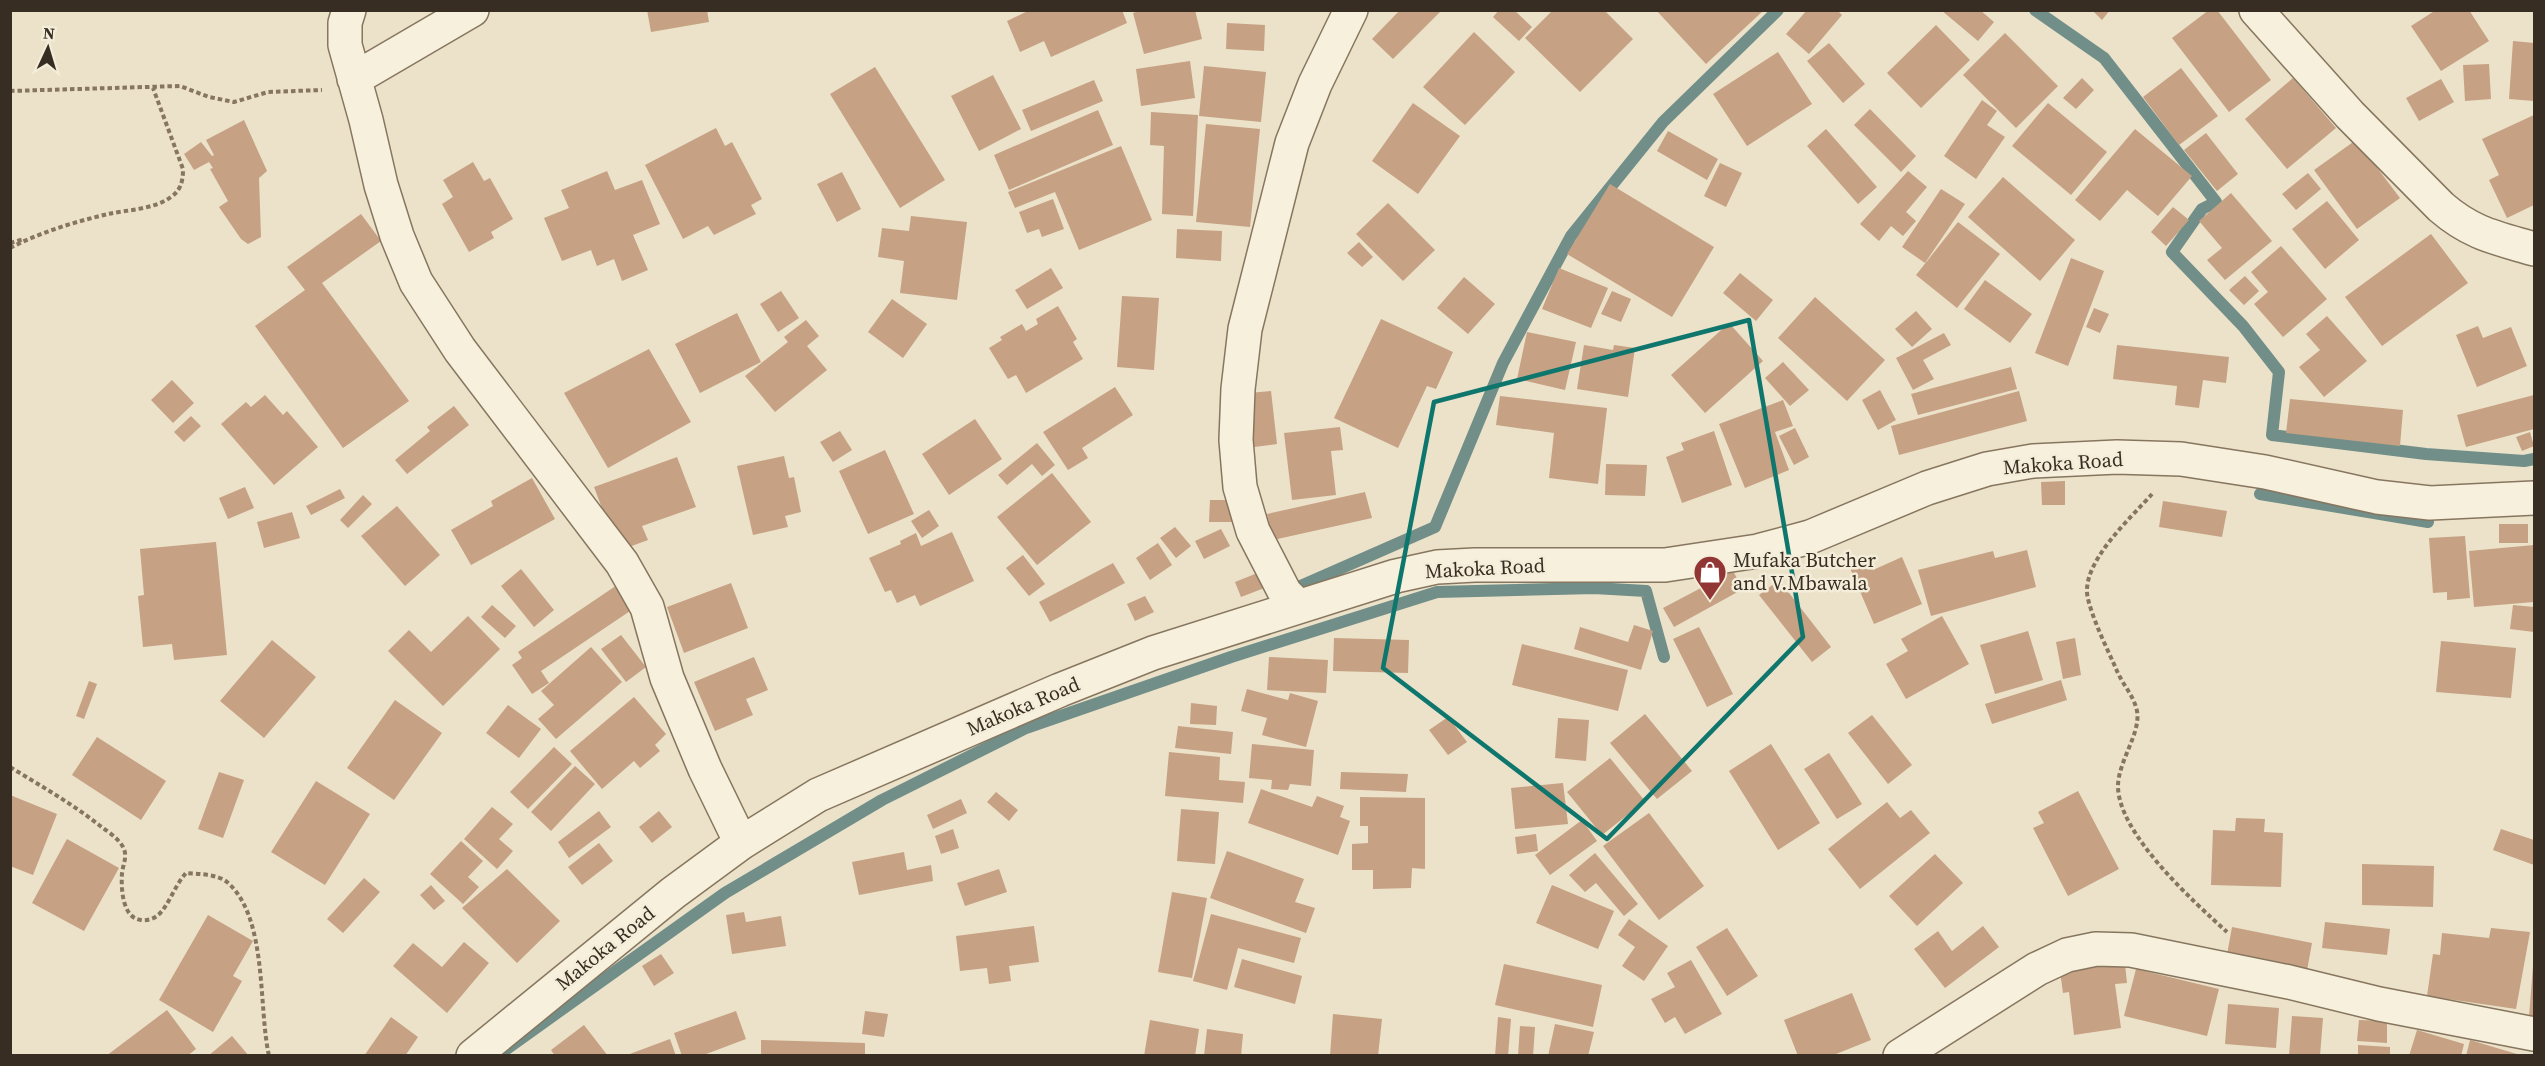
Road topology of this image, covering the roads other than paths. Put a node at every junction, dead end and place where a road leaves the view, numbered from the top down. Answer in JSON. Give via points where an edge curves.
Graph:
{"nodes":[{"id":1,"x":349,"y":10,"type":"edge"},
{"id":2,"x":472,"y":10,"type":"edge"},
{"id":3,"x":1352,"y":10,"type":"edge"},
{"id":4,"x":2256,"y":10,"type":"edge"},
{"id":5,"x":354,"y":79,"type":"junction"},
{"id":6,"x":2535,"y":249,"type":"edge"},
{"id":7,"x":2535,"y":498,"type":"edge"},
{"id":8,"x":1298,"y":606,"type":"junction"},
{"id":9,"x":741,"y":843,"type":"junction"},
{"id":10,"x":2535,"y":1034,"type":"edge"},
{"id":11,"x":473,"y":1056,"type":"edge"},
{"id":12,"x":1900,"y":1056,"type":"edge"}],
"edges":[{"from":1,"to":5,"type":"street","via":[[345,45]]},
{"from":2,"to":5,"type":"street"},
{"from":3,"to":8,"type":"street","via":[[1315,84],[1292,143],[1245,329],[1238,389],[1236,440],[1240,488],[1253,531],[1286,593]]},
{"from":4,"to":6,"type":"street","via":[[2350,115],[2454,219],[2478,233]]},
{"from":5,"to":9,"type":"street","via":[[381,185],[416,282],[460,351],[622,563],[647,607],[667,678]]},
{"from":7,"to":8,"type":"street","name":"Makoka Road","via":[[2430,503],[2377,497],[2265,472],[2181,459],[2034,460],[1987,469],[1927,488],[1810,537],[1758,551],[1665,565],[1437,567]]},
{"from":8,"to":9,"type":"street","name":"Makoka Road","via":[[1153,653],[1060,690],[818,795]]},
{"from":9,"to":11,"type":"street","name":"Makoka Road"},
{"from":10,"to":12,"type":"street","via":[[2131,950],[2096,949],[2067,955],[2037,969]]}]}
